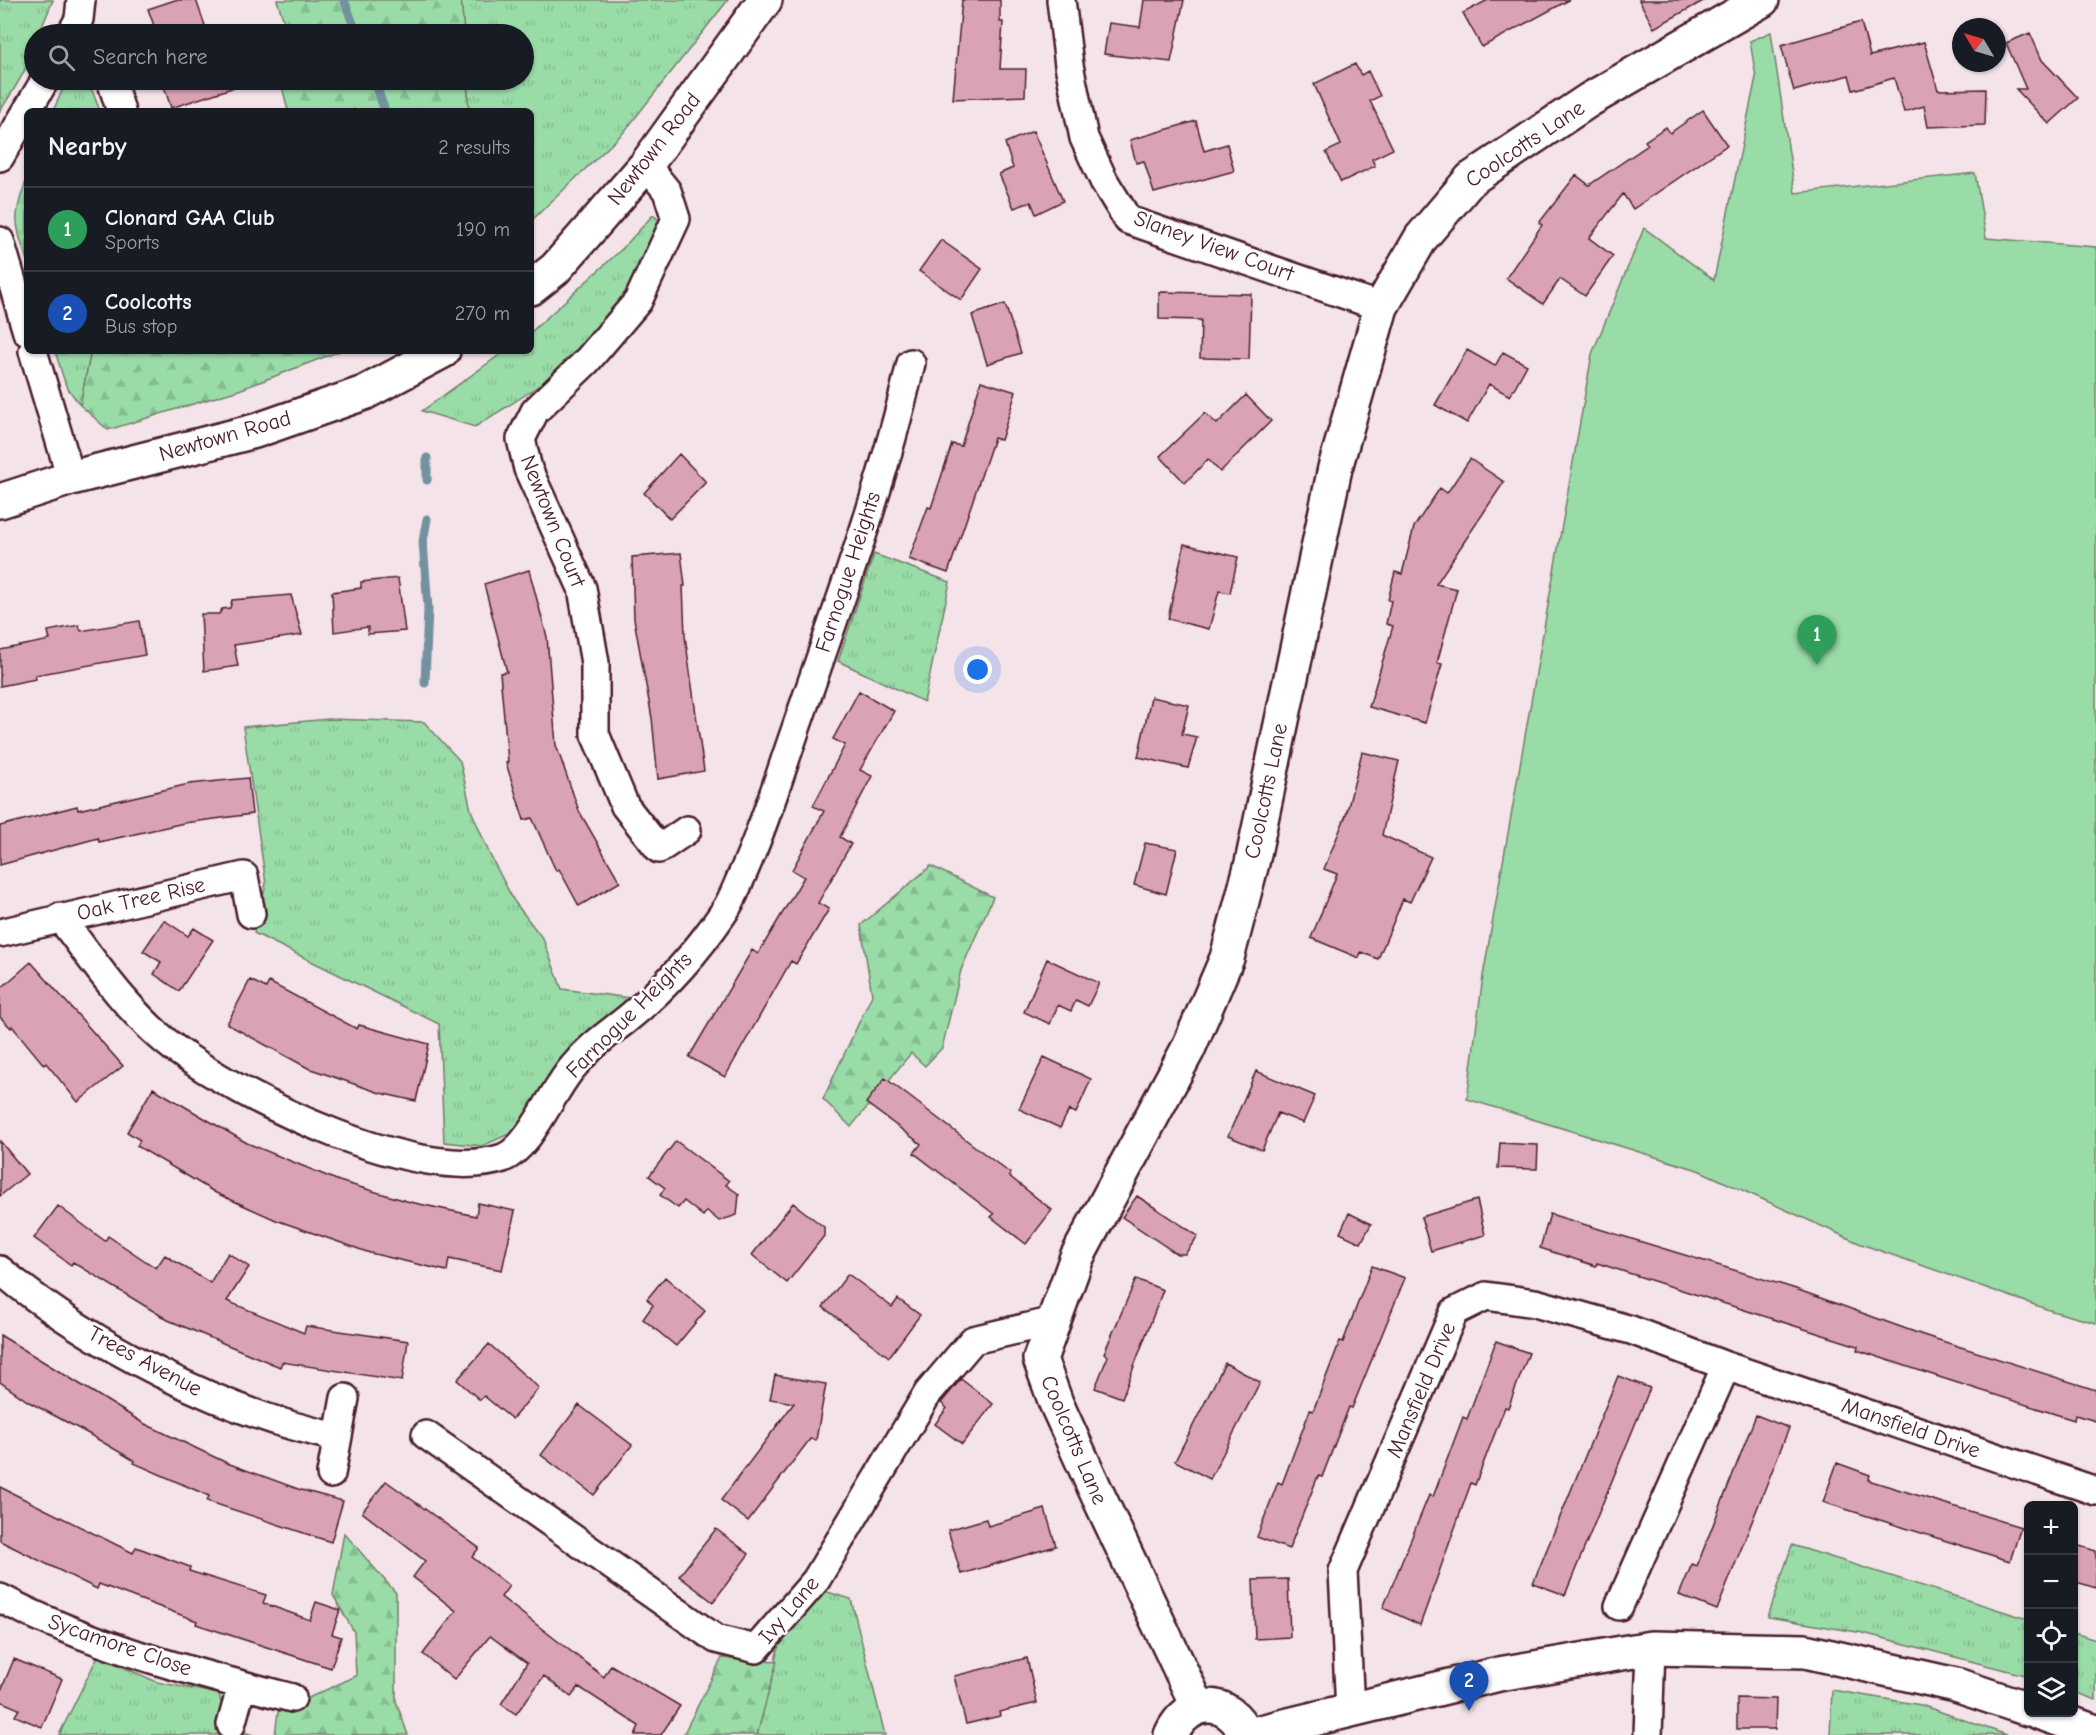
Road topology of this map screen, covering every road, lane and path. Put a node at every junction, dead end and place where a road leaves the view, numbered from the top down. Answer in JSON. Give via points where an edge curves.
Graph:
{"nodes":[{"id":1,"x":765,"y":0,"type":"edge"},
{"id":2,"x":1061,"y":0,"type":"edge"},
{"id":3,"x":1762,"y":0,"type":"edge"},
{"id":4,"x":39,"y":90,"type":"edge"},
{"id":5,"x":114,"y":90,"type":"edge"},
{"id":6,"x":29,"y":108,"type":"edge"},
{"id":7,"x":120,"y":108,"type":"edge"},
{"id":8,"x":24,"y":116,"type":"edge"},
{"id":9,"x":0,"y":157,"type":"edge"},
{"id":10,"x":646,"y":165,"type":"junction"},
{"id":11,"x":0,"y":241,"type":"edge"},
{"id":12,"x":534,"y":286,"type":"edge"},
{"id":13,"x":1381,"y":307,"type":"junction"},
{"id":14,"x":24,"y":322,"type":"edge"},
{"id":15,"x":34,"y":354,"type":"edge"},
{"id":16,"x":437,"y":354,"type":"edge"},
{"id":17,"x":911,"y":363,"type":"dead end"},
{"id":18,"x":71,"y":478,"type":"junction"},
{"id":19,"x":0,"y":501,"type":"edge"},
{"id":20,"x":687,"y":830,"type":"dead end"},
{"id":21,"x":251,"y":914,"type":"dead end"},
{"id":22,"x":60,"y":917,"type":"junction"},
{"id":23,"x":0,"y":933,"type":"edge"},
{"id":24,"x":0,"y":1270,"type":"edge"},
{"id":25,"x":1054,"y":1321,"type":"junction"},
{"id":26,"x":1726,"y":1366,"type":"junction"},
{"id":27,"x":345,"y":1398,"type":"dead end"},
{"id":28,"x":426,"y":1435,"type":"dead end"},
{"id":29,"x":337,"y":1437,"type":"junction"},
{"id":30,"x":331,"y":1474,"type":"dead end"},
{"id":31,"x":2096,"y":1491,"type":"edge"},
{"id":32,"x":0,"y":1598,"type":"edge"},
{"id":33,"x":1618,"y":1606,"type":"dead end"},
{"id":34,"x":1652,"y":1648,"type":"junction"},
{"id":35,"x":242,"y":1685,"type":"junction"},
{"id":36,"x":292,"y":1698,"type":"dead end"},
{"id":37,"x":1198,"y":1707,"type":"junction"},
{"id":38,"x":2024,"y":1708,"type":"edge"},
{"id":39,"x":1350,"y":1710,"type":"junction"},
{"id":40,"x":2050,"y":1717,"type":"edge"},
{"id":41,"x":231,"y":1725,"type":"dead end"},
{"id":42,"x":2096,"y":1732,"type":"edge"},
{"id":43,"x":1171,"y":1735,"type":"edge"},
{"id":44,"x":1247,"y":1735,"type":"edge"},
{"id":45,"x":1648,"y":1735,"type":"edge"}],
"edges":[{"from":1,"to":10,"type":"street","name":"Newtown Road"},
{"from":2,"to":13,"type":"street","name":"Slaney View Court","via":[[1084,138],[1128,219]]},
{"from":3,"to":13,"type":"street","name":"Coolcotts Lane","via":[[1589,100],[1471,179],[1421,238]]},
{"from":4,"to":6,"type":"street"},
{"from":5,"to":7,"type":"street"},
{"from":8,"to":9,"type":"street"},
{"from":10,"to":12,"type":"street","name":"Newtown Road","via":[[555,269]]},
{"from":10,"to":20,"type":"street","name":"Newtown Court","via":[[667,191],[676,219],[661,255],[638,301],[586,362],[535,411],[521,439],[528,469],[582,588],[595,663],[595,734],[625,806],[659,849]]},
{"from":11,"to":14,"type":"street"},
{"from":13,"to":25,"type":"street","name":"Coolcotts Lane","via":[[1335,468],[1252,863],[1227,958],[1188,1049],[1077,1257]]},
{"from":15,"to":18,"type":"street"},
{"from":16,"to":18,"type":"street","name":"Newtown Road","via":[[363,393],[255,430]]},
{"from":17,"to":22,"type":"street","name":"Farnogue Heights","via":[[898,419],[828,636],[754,849],[727,909],[677,973],[627,1019],[598,1039],[570,1069],[532,1131],[508,1157],[477,1165],[399,1155],[341,1137],[247,1092],[173,1047],[150,1026]]},
{"from":18,"to":19,"type":"street","name":"Newtown Road"},
{"from":21,"to":22,"type":"street","name":"Oak Tree Rise","via":[[244,876]]},
{"from":22,"to":23,"type":"street","name":"Oak Tree Rise"},
{"from":24,"to":29,"type":"street","name":"Trees Avenue","via":[[26,1291],[155,1371],[278,1422]]},
{"from":25,"to":28,"type":"street","name":"Ivy Lane","via":[[974,1340],[928,1393],[816,1580],[756,1649],[716,1639]]},
{"from":25,"to":37,"type":"street","name":"Coolcotts Lane","via":[[1040,1359],[1056,1403]]},
{"from":26,"to":31,"type":"street","name":"Mansfield Drive"},
{"from":26,"to":33,"type":"street"},
{"from":26,"to":39,"type":"street","name":"Mansfield Drive","via":[[1631,1330],[1535,1303],[1486,1296],[1454,1312],[1343,1571]]},
{"from":27,"to":29,"type":"street"},
{"from":29,"to":30,"type":"street"},
{"from":32,"to":35,"type":"street","name":"Sycamore Close","via":[[133,1654]]},
{"from":34,"to":38,"type":"street","via":[[1805,1651],[1956,1685]]},
{"from":34,"to":39,"type":"street","via":[[1499,1674]]},
{"from":34,"to":45,"type":"street"},
{"from":35,"to":36,"type":"street","name":"Sycamore Close"},
{"from":35,"to":41,"type":"street"},
{"from":37,"to":43,"type":"street","via":[[1177,1722]]},
{"from":37,"to":44,"type":"street","via":[[1223,1709],[1233,1715]]},
{"from":39,"to":44,"type":"street"},
{"from":40,"to":42,"type":"street"}]}
